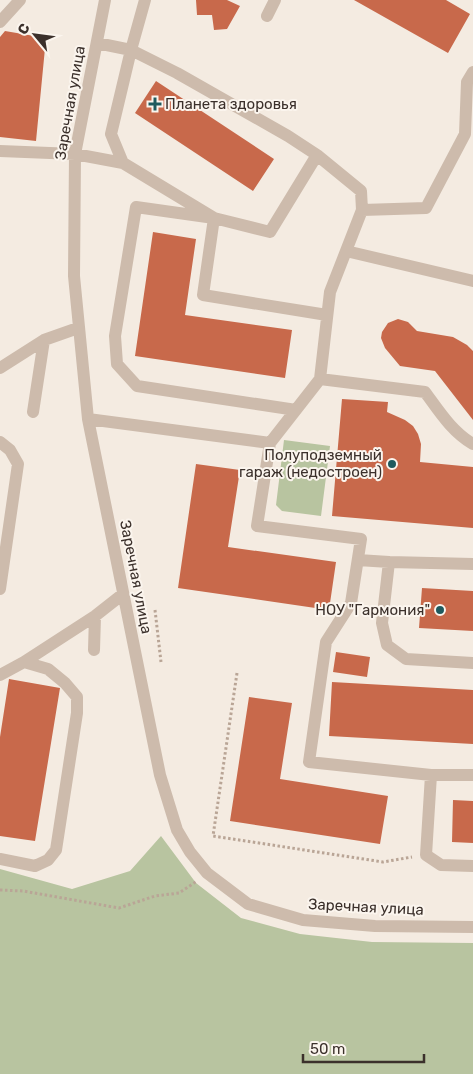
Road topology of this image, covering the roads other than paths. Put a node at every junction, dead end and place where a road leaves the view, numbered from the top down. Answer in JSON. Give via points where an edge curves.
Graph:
{"nodes":[{"id":1,"x":20,"y":0,"type":"edge"},
{"id":2,"x":105,"y":0,"type":"edge"},
{"id":3,"x":145,"y":0,"type":"edge"},
{"id":4,"x":276,"y":0,"type":"edge"},
{"id":5,"x":267,"y":16,"type":"dead end"},
{"id":6,"x":0,"y":22,"type":"edge"},
{"id":7,"x":97,"y":43,"type":"junction"},
{"id":8,"x":131,"y":50,"type":"junction"},
{"id":9,"x":473,"y":72,"type":"edge"},
{"id":10,"x":0,"y":151,"type":"edge"},
{"id":11,"x":75,"y":154,"type":"junction"},
{"id":12,"x":317,"y":155,"type":"junction"},
{"id":13,"x":123,"y":163,"type":"junction"},
{"id":14,"x":362,"y":210,"type":"junction"},
{"id":15,"x":214,"y":218,"type":"junction"},
{"id":16,"x":346,"y":251,"type":"junction"},
{"id":17,"x":473,"y":281,"type":"edge"},
{"id":18,"x":327,"y":316,"type":"junction"},
{"id":19,"x":78,"y":328,"type":"junction"},
{"id":20,"x":44,"y":340,"type":"junction"},
{"id":21,"x":0,"y":368,"type":"edge"},
{"id":22,"x":320,"y":379,"type":"junction"},
{"id":23,"x":296,"y":410,"type":"junction"},
{"id":24,"x":33,"y":412,"type":"dead end"},
{"id":25,"x":88,"y":419,"type":"junction"},
{"id":26,"x":0,"y":442,"type":"edge"},
{"id":27,"x":270,"y":443,"type":"junction"},
{"id":28,"x":473,"y":444,"type":"edge"},
{"id":29,"x":358,"y":560,"type":"junction"},
{"id":30,"x":389,"y":562,"type":"junction"},
{"id":31,"x":473,"y":564,"type":"edge"},
{"id":32,"x":0,"y":590,"type":"edge"},
{"id":33,"x":123,"y":594,"type":"junction"},
{"id":34,"x":95,"y":616,"type":"junction"},
{"id":35,"x":94,"y":650,"type":"dead end"},
{"id":36,"x":24,"y":662,"type":"junction"},
{"id":37,"x":473,"y":663,"type":"edge"},
{"id":38,"x":0,"y":675,"type":"edge"},
{"id":39,"x":431,"y":775,"type":"junction"},
{"id":40,"x":473,"y":775,"type":"edge"},
{"id":41,"x":0,"y":860,"type":"edge"},
{"id":42,"x":473,"y":866,"type":"edge"},
{"id":43,"x":473,"y":927,"type":"edge"}],
"edges":[{"from":1,"to":6,"type":"street"},
{"from":2,"to":7,"type":"street","name":"Заречная улица"},
{"from":3,"to":8,"type":"street"},
{"from":4,"to":5,"type":"street"},
{"from":7,"to":8,"type":"street"},
{"from":7,"to":11,"type":"street","name":"Заречная улица"},
{"from":8,"to":12,"type":"street"},
{"from":8,"to":13,"type":"street","via":[[111,134]]},
{"from":9,"to":14,"type":"street","via":[[468,82],[465,134],[426,208]]},
{"from":10,"to":11,"type":"street"},
{"from":11,"to":13,"type":"street"},
{"from":11,"to":19,"type":"street","name":"Заречная улица","via":[[74,276]]},
{"from":12,"to":14,"type":"street","via":[[361,191]]},
{"from":12,"to":15,"type":"street","via":[[270,232]]},
{"from":13,"to":15,"type":"street"},
{"from":14,"to":16,"type":"street"},
{"from":15,"to":18,"type":"street","via":[[203,295]]},
{"from":15,"to":23,"type":"street","via":[[136,206],[115,336],[117,364],[137,386]]},
{"from":16,"to":17,"type":"street"},
{"from":16,"to":18,"type":"street","via":[[330,292]]},
{"from":18,"to":22,"type":"street"},
{"from":19,"to":20,"type":"street"},
{"from":19,"to":25,"type":"street","name":"Заречная улица"},
{"from":20,"to":21,"type":"street"},
{"from":20,"to":24,"type":"street"},
{"from":22,"to":23,"type":"street"},
{"from":22,"to":28,"type":"street","via":[[425,392],[452,427]]},
{"from":23,"to":27,"type":"street"},
{"from":25,"to":27,"type":"street"},
{"from":25,"to":33,"type":"street","name":"Заречная улица"},
{"from":26,"to":32,"type":"street","via":[[10,450],[18,464]]},
{"from":27,"to":29,"type":"street","via":[[257,526],[361,539]]},
{"from":29,"to":30,"type":"street"},
{"from":29,"to":39,"type":"street","via":[[351,603],[326,642],[309,762]]},
{"from":30,"to":31,"type":"street"},
{"from":30,"to":37,"type":"street","via":[[382,623],[388,645],[406,659]]},
{"from":33,"to":34,"type":"street"},
{"from":33,"to":43,"type":"street","name":"Заречная улица","via":[[165,793],[177,830],[208,873],[248,904],[303,920],[375,926]]},
{"from":34,"to":35,"type":"street"},
{"from":34,"to":36,"type":"street"},
{"from":36,"to":38,"type":"street"},
{"from":36,"to":41,"type":"street","via":[[48,670],[65,683],[77,697],[77,713],[56,850],[48,860],[35,866]]},
{"from":39,"to":40,"type":"street"},
{"from":39,"to":42,"type":"street","via":[[426,855],[441,866]]}]}
